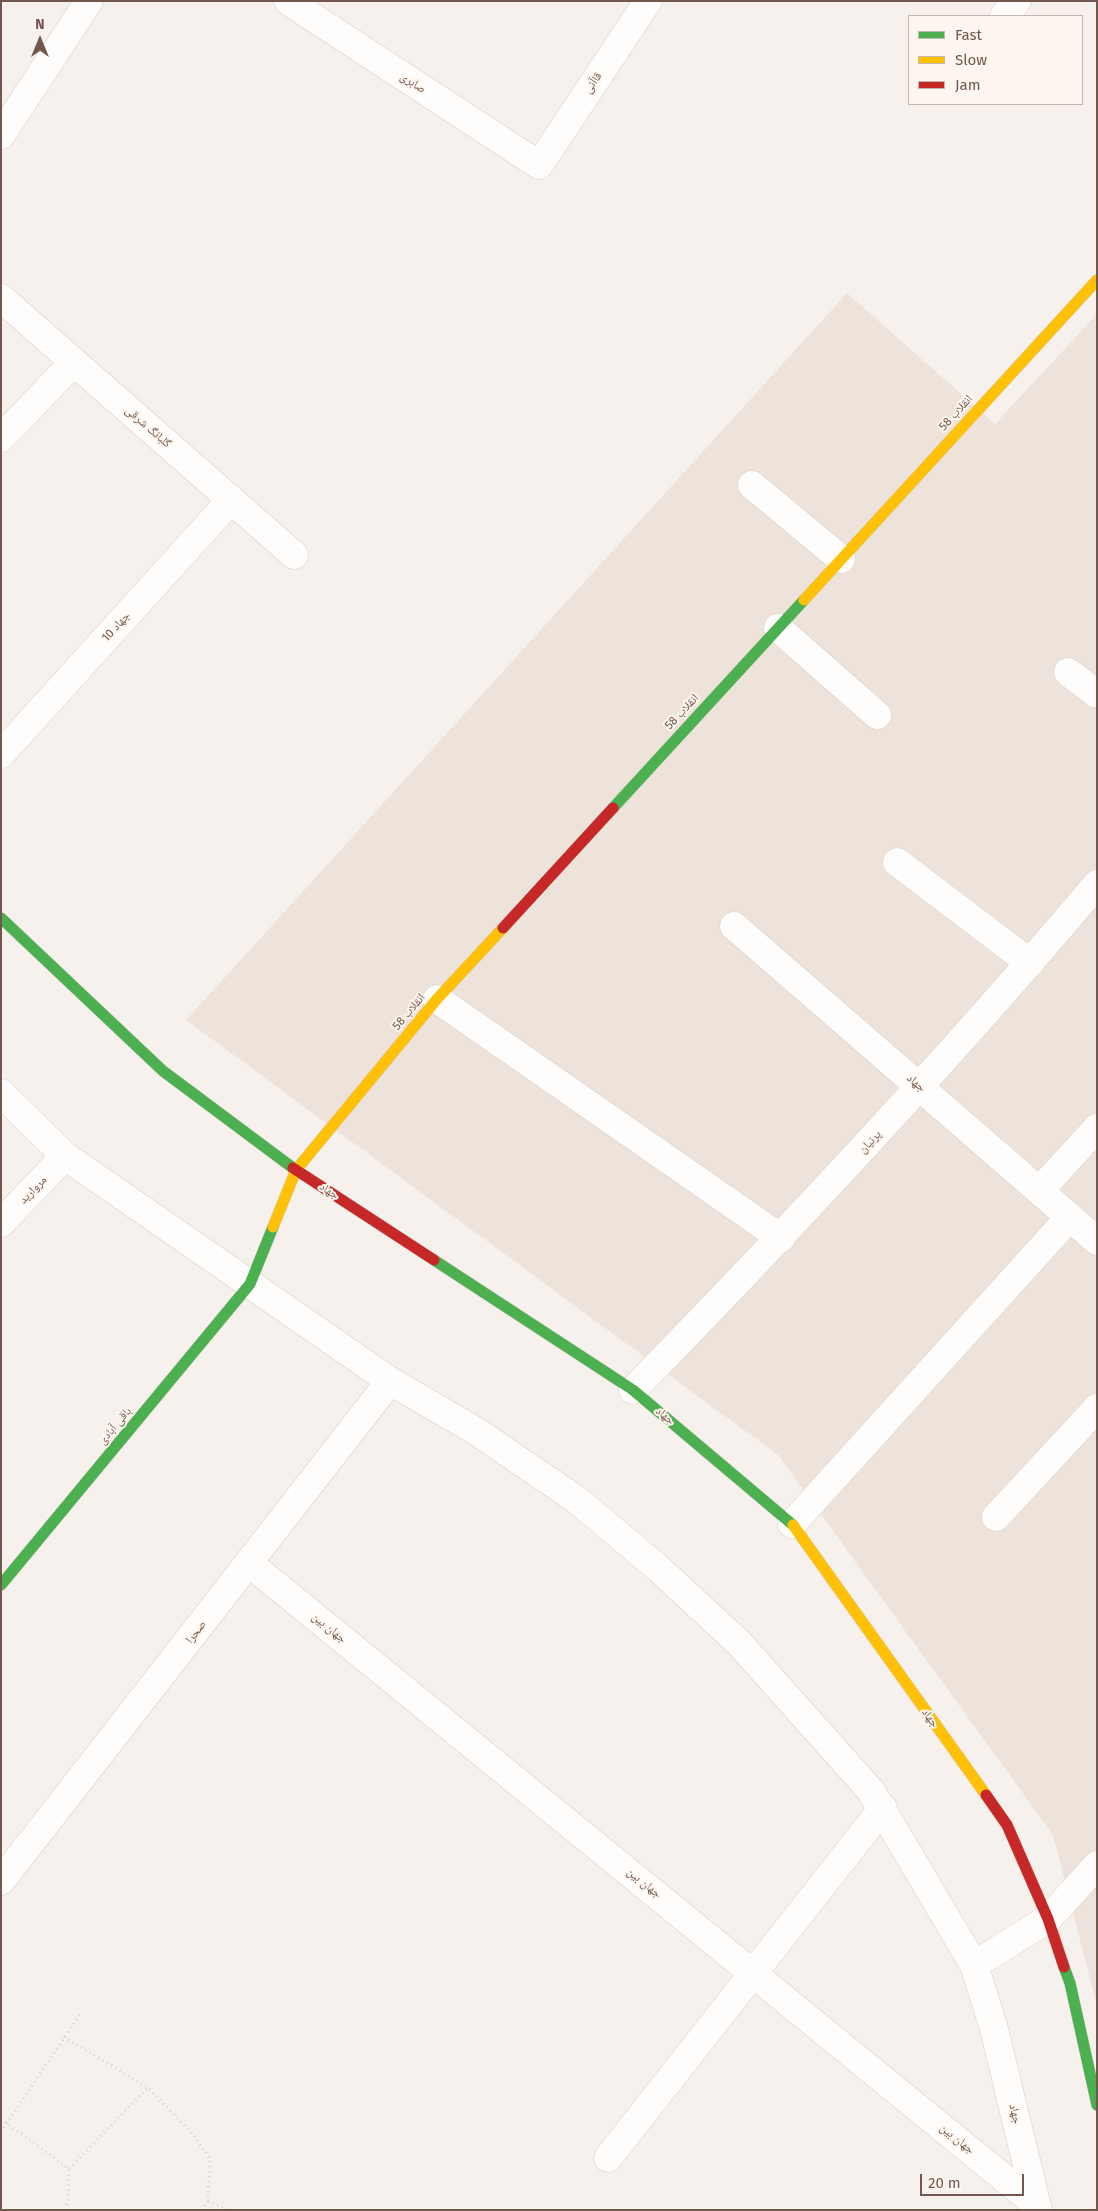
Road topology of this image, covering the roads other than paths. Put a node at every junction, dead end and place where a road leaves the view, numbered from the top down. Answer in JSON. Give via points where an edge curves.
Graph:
{"nodes":[{"id":1,"x":89,"y":1,"type":"edge"},
{"id":2,"x":288,"y":1,"type":"edge"},
{"id":3,"x":648,"y":1,"type":"edge"},
{"id":4,"x":1017,"y":1,"type":"edge"},
{"id":5,"x":1005,"y":15,"type":"edge"},
{"id":6,"x":1,"y":135,"type":"edge"},
{"id":7,"x":539,"y":165,"type":"joint"},
{"id":8,"x":1097,"y":280,"type":"edge"},
{"id":9,"x":1,"y":298,"type":"edge"},
{"id":10,"x":74,"y":362,"type":"junction"},
{"id":11,"x":1,"y":438,"type":"edge"},
{"id":12,"x":752,"y":485,"type":"dead end"},
{"id":13,"x":231,"y":500,"type":"junction"},
{"id":14,"x":294,"y":555,"type":"dead end"},
{"id":15,"x":841,"y":559,"type":"junction"},
{"id":16,"x":778,"y":628,"type":"junction"},
{"id":17,"x":1068,"y":672,"type":"dead end"},
{"id":18,"x":1097,"y":694,"type":"edge"},
{"id":19,"x":877,"y":716,"type":"dead end"},
{"id":20,"x":1,"y":754,"type":"edge"},
{"id":21,"x":898,"y":862,"type":"dead end"},
{"id":22,"x":1097,"y":884,"type":"edge"},
{"id":23,"x":1,"y":918,"type":"edge"},
{"id":24,"x":734,"y":926,"type":"dead end"},
{"id":25,"x":1030,"y":963,"type":"junction"},
{"id":26,"x":438,"y":999,"type":"junction"},
{"id":27,"x":921,"y":1087,"type":"junction"},
{"id":28,"x":1,"y":1093,"type":"edge"},
{"id":29,"x":1097,"y":1128,"type":"edge"},
{"id":30,"x":65,"y":1156,"type":"junction"},
{"id":31,"x":296,"y":1170,"type":"junction"},
{"id":32,"x":1039,"y":1191,"type":"junction"},
{"id":33,"x":1069,"y":1218,"type":"junction"},
{"id":34,"x":1,"y":1223,"type":"edge"},
{"id":35,"x":780,"y":1238,"type":"junction"},
{"id":36,"x":1097,"y":1242,"type":"edge"},
{"id":37,"x":250,"y":1284,"type":"junction"},
{"id":38,"x":390,"y":1382,"type":"junction"},
{"id":39,"x":634,"y":1390,"type":"junction"},
{"id":40,"x":1097,"y":1408,"type":"edge"},
{"id":41,"x":996,"y":1517,"type":"dead end"},
{"id":42,"x":792,"y":1524,"type":"junction"},
{"id":43,"x":249,"y":1563,"type":"junction"},
{"id":44,"x":1,"y":1585,"type":"edge"},
{"id":45,"x":883,"y":1808,"type":"junction"},
{"id":46,"x":1097,"y":1865,"type":"edge"},
{"id":47,"x":1,"y":1882,"type":"edge"},
{"id":48,"x":1048,"y":1919,"type":"junction"},
{"id":49,"x":974,"y":1965,"type":"junction"},
{"id":50,"x":752,"y":1972,"type":"junction"},
{"id":51,"x":1097,"y":2105,"type":"edge"},
{"id":52,"x":608,"y":2158,"type":"dead end"},
{"id":53,"x":1037,"y":2207,"type":"edge"}],
"edges":[{"from":1,"to":6,"type":"street"},
{"from":2,"to":7,"type":"street","name":"صابری"},
{"from":3,"to":7,"type":"street","name":"قاآنی"},
{"from":4,"to":5,"type":"street"},
{"from":8,"to":15,"type":"street","name":"انقلاب 58"},
{"from":9,"to":10,"type":"street","name":"گلبانگ شرقی"},
{"from":10,"to":11,"type":"street"},
{"from":10,"to":13,"type":"street","name":"گلبانگ شرقی"},
{"from":12,"to":15,"type":"street"},
{"from":13,"to":14,"type":"street","name":"گلبانگ شرقی"},
{"from":13,"to":20,"type":"street","name":"جهاد 10"},
{"from":15,"to":16,"type":"street","name":"انقلاب 58"},
{"from":16,"to":19,"type":"street"},
{"from":16,"to":26,"type":"street","name":"انقلاب 58"},
{"from":17,"to":18,"type":"street"},
{"from":21,"to":25,"type":"street"},
{"from":22,"to":25,"type":"street","name":"پرنیان"},
{"from":23,"to":31,"type":"street","name":"جهاد","via":[[163,1071]]},
{"from":24,"to":27,"type":"street","name":"جهاد"},
{"from":25,"to":27,"type":"street","name":"پرنیان"},
{"from":26,"to":31,"type":"street","name":"انقلاب 58"},
{"from":26,"to":35,"type":"street"},
{"from":27,"to":32,"type":"street","name":"جهاد"},
{"from":27,"to":35,"type":"street","name":"پرنیان"},
{"from":28,"to":30,"type":"street","name":"جهاد"},
{"from":29,"to":32,"type":"street"},
{"from":30,"to":34,"type":"street","name":"مروارید"},
{"from":30,"to":37,"type":"street","name":"جهاد"},
{"from":31,"to":37,"type":"street","name":"انقلاب 58"},
{"from":31,"to":39,"type":"street","name":"جهاد"},
{"from":32,"to":33,"type":"street","name":"جهاد"},
{"from":33,"to":36,"type":"street","name":"جهاد"},
{"from":33,"to":42,"type":"street"},
{"from":35,"to":39,"type":"street","name":"پرنیان"},
{"from":37,"to":38,"type":"street","name":"جهاد"},
{"from":37,"to":44,"type":"street","name":"باقی آبادی"},
{"from":38,"to":43,"type":"street","name":"صحرا"},
{"from":38,"to":45,"type":"street","name":"جهاد","via":[[476,1431],[569,1495],[658,1568],[740,1644],[871,1790]]},
{"from":39,"to":42,"type":"street","name":"جهاد"},
{"from":40,"to":41,"type":"street"},
{"from":42,"to":48,"type":"street","name":"جهاد","via":[[1007,1825]]},
{"from":43,"to":47,"type":"street","name":"صحرا"},
{"from":43,"to":50,"type":"street","name":"جهان بین"},
{"from":45,"to":49,"type":"street","name":"جهاد"},
{"from":45,"to":50,"type":"street"},
{"from":46,"to":48,"type":"street"},
{"from":48,"to":49,"type":"street"},
{"from":48,"to":51,"type":"street","name":"جهاد","via":[[1070,1983]]},
{"from":49,"to":53,"type":"street","name":"جهاد","via":[[993,2026]]},
{"from":50,"to":52,"type":"street"},
{"from":50,"to":53,"type":"street","name":"جهان بین"}]}
